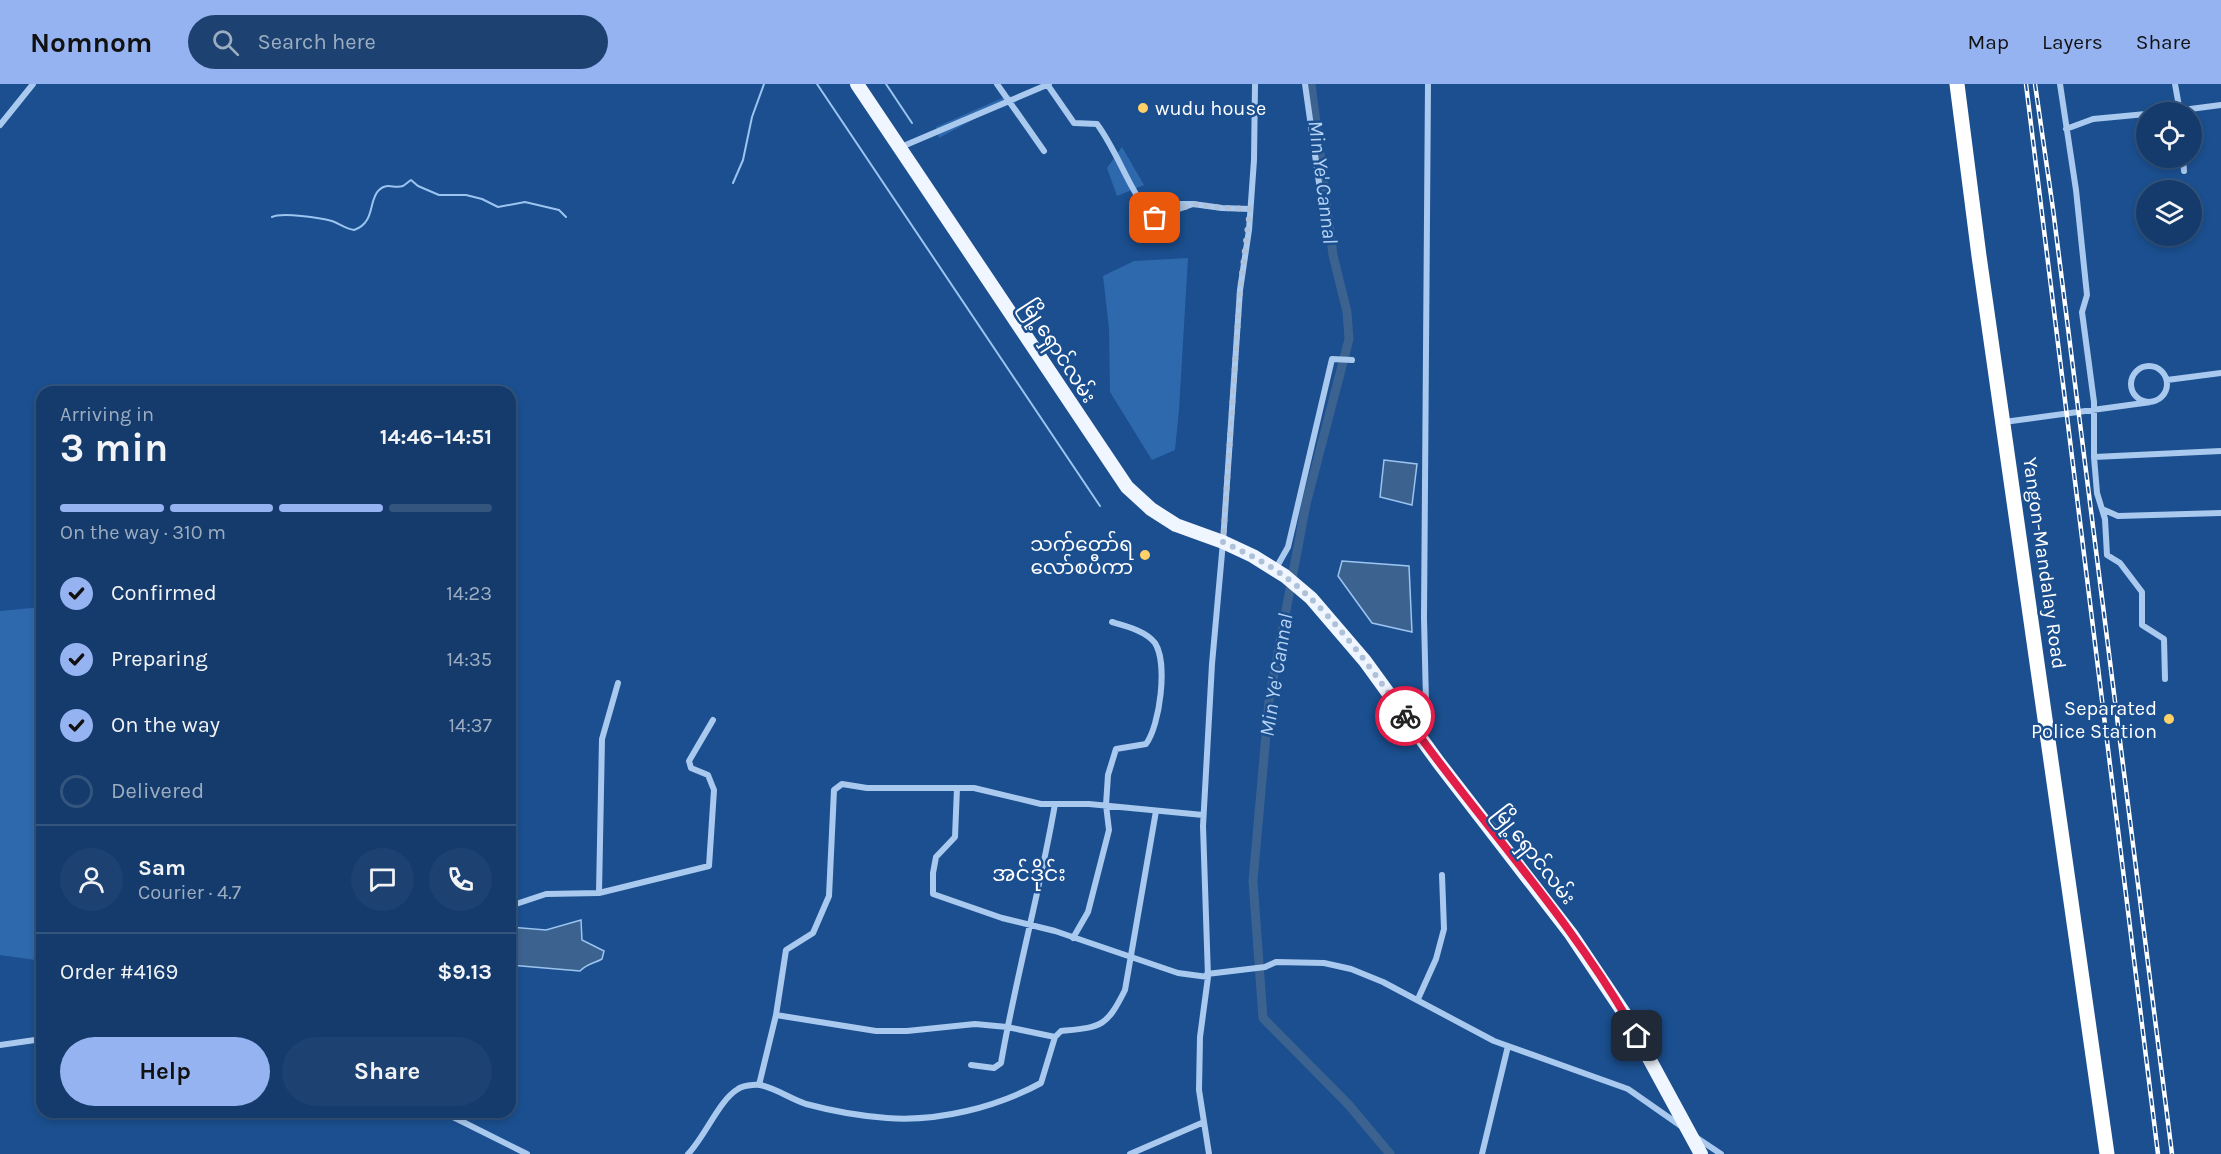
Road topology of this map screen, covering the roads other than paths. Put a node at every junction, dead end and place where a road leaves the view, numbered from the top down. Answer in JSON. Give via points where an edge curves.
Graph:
{"nodes":[{"id":1,"x":33,"y":84,"type":"edge"},
{"id":2,"x":857,"y":84,"type":"edge"},
{"id":3,"x":997,"y":84,"type":"edge"},
{"id":4,"x":1048,"y":84,"type":"edge"},
{"id":5,"x":1256,"y":84,"type":"edge"},
{"id":6,"x":1305,"y":84,"type":"edge"},
{"id":7,"x":1428,"y":84,"type":"edge"},
{"id":8,"x":1957,"y":84,"type":"edge"},
{"id":9,"x":2060,"y":84,"type":"edge"},
{"id":10,"x":2175,"y":84,"type":"edge"},
{"id":11,"x":1008,"y":101,"type":"junction"},
{"id":12,"x":2178,"y":102,"type":"edge"},
{"id":13,"x":2221,"y":105,"type":"edge"},
{"id":14,"x":2202,"y":108,"type":"edge"},
{"id":15,"x":2136,"y":115,"type":"edge"},
{"id":16,"x":0,"y":125,"type":"edge"},
{"id":17,"x":2066,"y":129,"type":"junction"},
{"id":18,"x":901,"y":147,"type":"junction"},
{"id":19,"x":1044,"y":151,"type":"dead end"},
{"id":20,"x":2184,"y":168,"type":"edge"},
{"id":21,"x":2184,"y":171,"type":"dead end"},
{"id":22,"x":1319,"y":183,"type":"dead end"},
{"id":23,"x":1193,"y":204,"type":"junction"},
{"id":24,"x":1250,"y":209,"type":"junction"},
{"id":25,"x":1139,"y":224,"type":"dead end"},
{"id":26,"x":1352,"y":360,"type":"dead end"},
{"id":27,"x":2221,"y":373,"type":"edge"},
{"id":28,"x":2167,"y":380,"type":"junction"},
{"id":29,"x":2151,"y":402,"type":"junction"},
{"id":30,"x":2093,"y":409,"type":"junction"},
{"id":31,"x":2003,"y":422,"type":"junction"},
{"id":32,"x":2221,"y":451,"type":"edge"},
{"id":33,"x":2094,"y":457,"type":"junction"},
{"id":34,"x":2102,"y":509,"type":"junction"},
{"id":35,"x":2221,"y":513,"type":"edge"},
{"id":36,"x":1223,"y":542,"type":"junction"},
{"id":37,"x":1280,"y":573,"type":"junction"},
{"id":38,"x":1113,"y":622,"type":"dead end"},
{"id":39,"x":2165,"y":679,"type":"dead end"},
{"id":40,"x":618,"y":683,"type":"dead end"},
{"id":41,"x":1426,"y":702,"type":"dead end"},
{"id":42,"x":713,"y":720,"type":"dead end"},
{"id":43,"x":957,"y":788,"type":"junction"},
{"id":44,"x":1055,"y":804,"type":"junction"},
{"id":45,"x":1106,"y":806,"type":"junction"},
{"id":46,"x":1156,"y":811,"type":"junction"},
{"id":47,"x":1203,"y":815,"type":"junction"},
{"id":48,"x":1442,"y":875,"type":"dead end"},
{"id":49,"x":599,"y":893,"type":"junction"},
{"id":50,"x":516,"y":904,"type":"edge"},
{"id":51,"x":1030,"y":925,"type":"junction"},
{"id":52,"x":1073,"y":938,"type":"junction"},
{"id":53,"x":1131,"y":958,"type":"junction"},
{"id":54,"x":1208,"y":976,"type":"junction"},
{"id":55,"x":1418,"y":999,"type":"junction"},
{"id":56,"x":776,"y":1015,"type":"junction"},
{"id":57,"x":1007,"y":1027,"type":"junction"},
{"id":58,"x":1055,"y":1036,"type":"junction"},
{"id":59,"x":36,"y":1040,"type":"edge"},
{"id":60,"x":0,"y":1046,"type":"edge"},
{"id":61,"x":1508,"y":1046,"type":"junction"},
{"id":62,"x":971,"y":1065,"type":"dead end"},
{"id":63,"x":759,"y":1085,"type":"junction"},
{"id":64,"x":455,"y":1118,"type":"edge"},
{"id":65,"x":1204,"y":1122,"type":"junction"},
{"id":66,"x":1690,"y":1133,"type":"junction"},
{"id":67,"x":527,"y":1154,"type":"edge"},
{"id":68,"x":688,"y":1154,"type":"edge"},
{"id":69,"x":1130,"y":1154,"type":"edge"},
{"id":70,"x":1209,"y":1154,"type":"edge"},
{"id":71,"x":1482,"y":1154,"type":"edge"},
{"id":72,"x":1701,"y":1154,"type":"edge"},
{"id":73,"x":1721,"y":1154,"type":"edge"},
{"id":74,"x":2107,"y":1154,"type":"edge"}],
"edges":[{"from":1,"to":16,"type":"street"},
{"from":2,"to":18,"type":"main road","name":"မြို့ရှောင်လမ်း"},
{"from":3,"to":11,"type":"street"},
{"from":4,"to":11,"type":"street"},
{"from":4,"to":23,"type":"street","via":[[1074,123],[1097,124],[1139,199]]},
{"from":5,"to":24,"type":"street"},
{"from":6,"to":22,"type":"street"},
{"from":7,"to":41,"type":"street"},
{"from":8,"to":31,"type":"highway","name":"Yangon-Mandalay Road"},
{"from":9,"to":17,"type":"street"},
{"from":10,"to":12,"type":"street"},
{"from":11,"to":18,"type":"street"},
{"from":11,"to":19,"type":"street"},
{"from":13,"to":14,"type":"street"},
{"from":15,"to":17,"type":"street","via":[[2093,119]]},
{"from":17,"to":30,"type":"street","via":[[2087,295],[2082,312]]},
{"from":18,"to":36,"type":"main road","name":"မြို့ရှောင်လမ်း","via":[[1127,487],[1176,525]]},
{"from":20,"to":21,"type":"street"},
{"from":23,"to":24,"type":"street"},
{"from":23,"to":25,"type":"street"},
{"from":24,"to":36,"type":"street","via":[[1240,290]]},
{"from":26,"to":37,"type":"street","via":[[1332,359]]},
{"from":27,"to":28,"type":"street"},
{"from":28,"to":29,"type":"street","via":[[2165,392]]},
{"from":28,"to":29,"type":"street","via":[[2160,369],[2148,365],[2133,375],[2130,386],[2135,396]]},
{"from":29,"to":30,"type":"street"},
{"from":30,"to":31,"type":"street"},
{"from":30,"to":33,"type":"street"},
{"from":31,"to":74,"type":"highway","name":"Yangon-Mandalay Road"},
{"from":32,"to":33,"type":"street"},
{"from":33,"to":34,"type":"street"},
{"from":34,"to":35,"type":"street","via":[[2118,516]]},
{"from":34,"to":39,"type":"street","via":[[2107,555],[2120,563],[2142,592],[2142,625],[2164,639]]},
{"from":36,"to":37,"type":"main road","name":"မြို့ရှောင်လမ်း"},
{"from":36,"to":47,"type":"street"},
{"from":37,"to":66,"type":"main road","name":"မြို့ရှောင်လမ်း","via":[[1311,598],[1365,661],[1571,934],[1626,1016]]},
{"from":38,"to":45,"type":"street","via":[[1154,642],[1162,672],[1151,737],[1146,744],[1116,749],[1108,775]]},
{"from":40,"to":49,"type":"street","via":[[602,739]]},
{"from":42,"to":49,"type":"street","via":[[689,761],[691,768],[708,775],[714,790],[709,866]]},
{"from":43,"to":44,"type":"street"},
{"from":43,"to":51,"type":"street","via":[[955,837],[936,857],[933,894]]},
{"from":43,"to":56,"type":"street","via":[[867,788],[842,784],[834,790],[830,896],[813,933],[786,950]]},
{"from":44,"to":45,"type":"street"},
{"from":44,"to":51,"type":"street"},
{"from":45,"to":46,"type":"street"},
{"from":45,"to":52,"type":"street","via":[[1109,830],[1098,879],[1088,912]]},
{"from":46,"to":47,"type":"street"},
{"from":46,"to":53,"type":"street"},
{"from":47,"to":54,"type":"street"},
{"from":48,"to":55,"type":"street","via":[[1444,929],[1437,959]]},
{"from":49,"to":50,"type":"street","via":[[546,894]]},
{"from":51,"to":52,"type":"street"},
{"from":51,"to":57,"type":"street"},
{"from":52,"to":53,"type":"street"},
{"from":53,"to":54,"type":"street","via":[[1178,974]]},
{"from":53,"to":58,"type":"street","via":[[1125,990],[1102,1024],[1061,1031]]},
{"from":54,"to":55,"type":"street","via":[[1276,962],[1324,963],[1351,969]]},
{"from":54,"to":65,"type":"street","via":[[1200,1037],[1199,1090]]},
{"from":55,"to":61,"type":"street"},
{"from":56,"to":57,"type":"street","via":[[876,1031],[975,1024]]},
{"from":56,"to":63,"type":"street"},
{"from":57,"to":58,"type":"street"},
{"from":57,"to":62,"type":"street","via":[[1001,1063],[994,1068]]},
{"from":58,"to":63,"type":"street","via":[[1041,1083],[970,1110],[920,1119],[848,1113],[805,1104]]},
{"from":59,"to":60,"type":"street"},
{"from":61,"to":66,"type":"street","via":[[1628,1089]]},
{"from":61,"to":71,"type":"street"},
{"from":63,"to":68,"type":"street","via":[[740,1088],[729,1095]]},
{"from":64,"to":67,"type":"street"},
{"from":65,"to":69,"type":"street"},
{"from":65,"to":70,"type":"street"},
{"from":66,"to":72,"type":"main road","name":"မြို့ရှောင်လမ်း"},
{"from":66,"to":73,"type":"street"}]}
